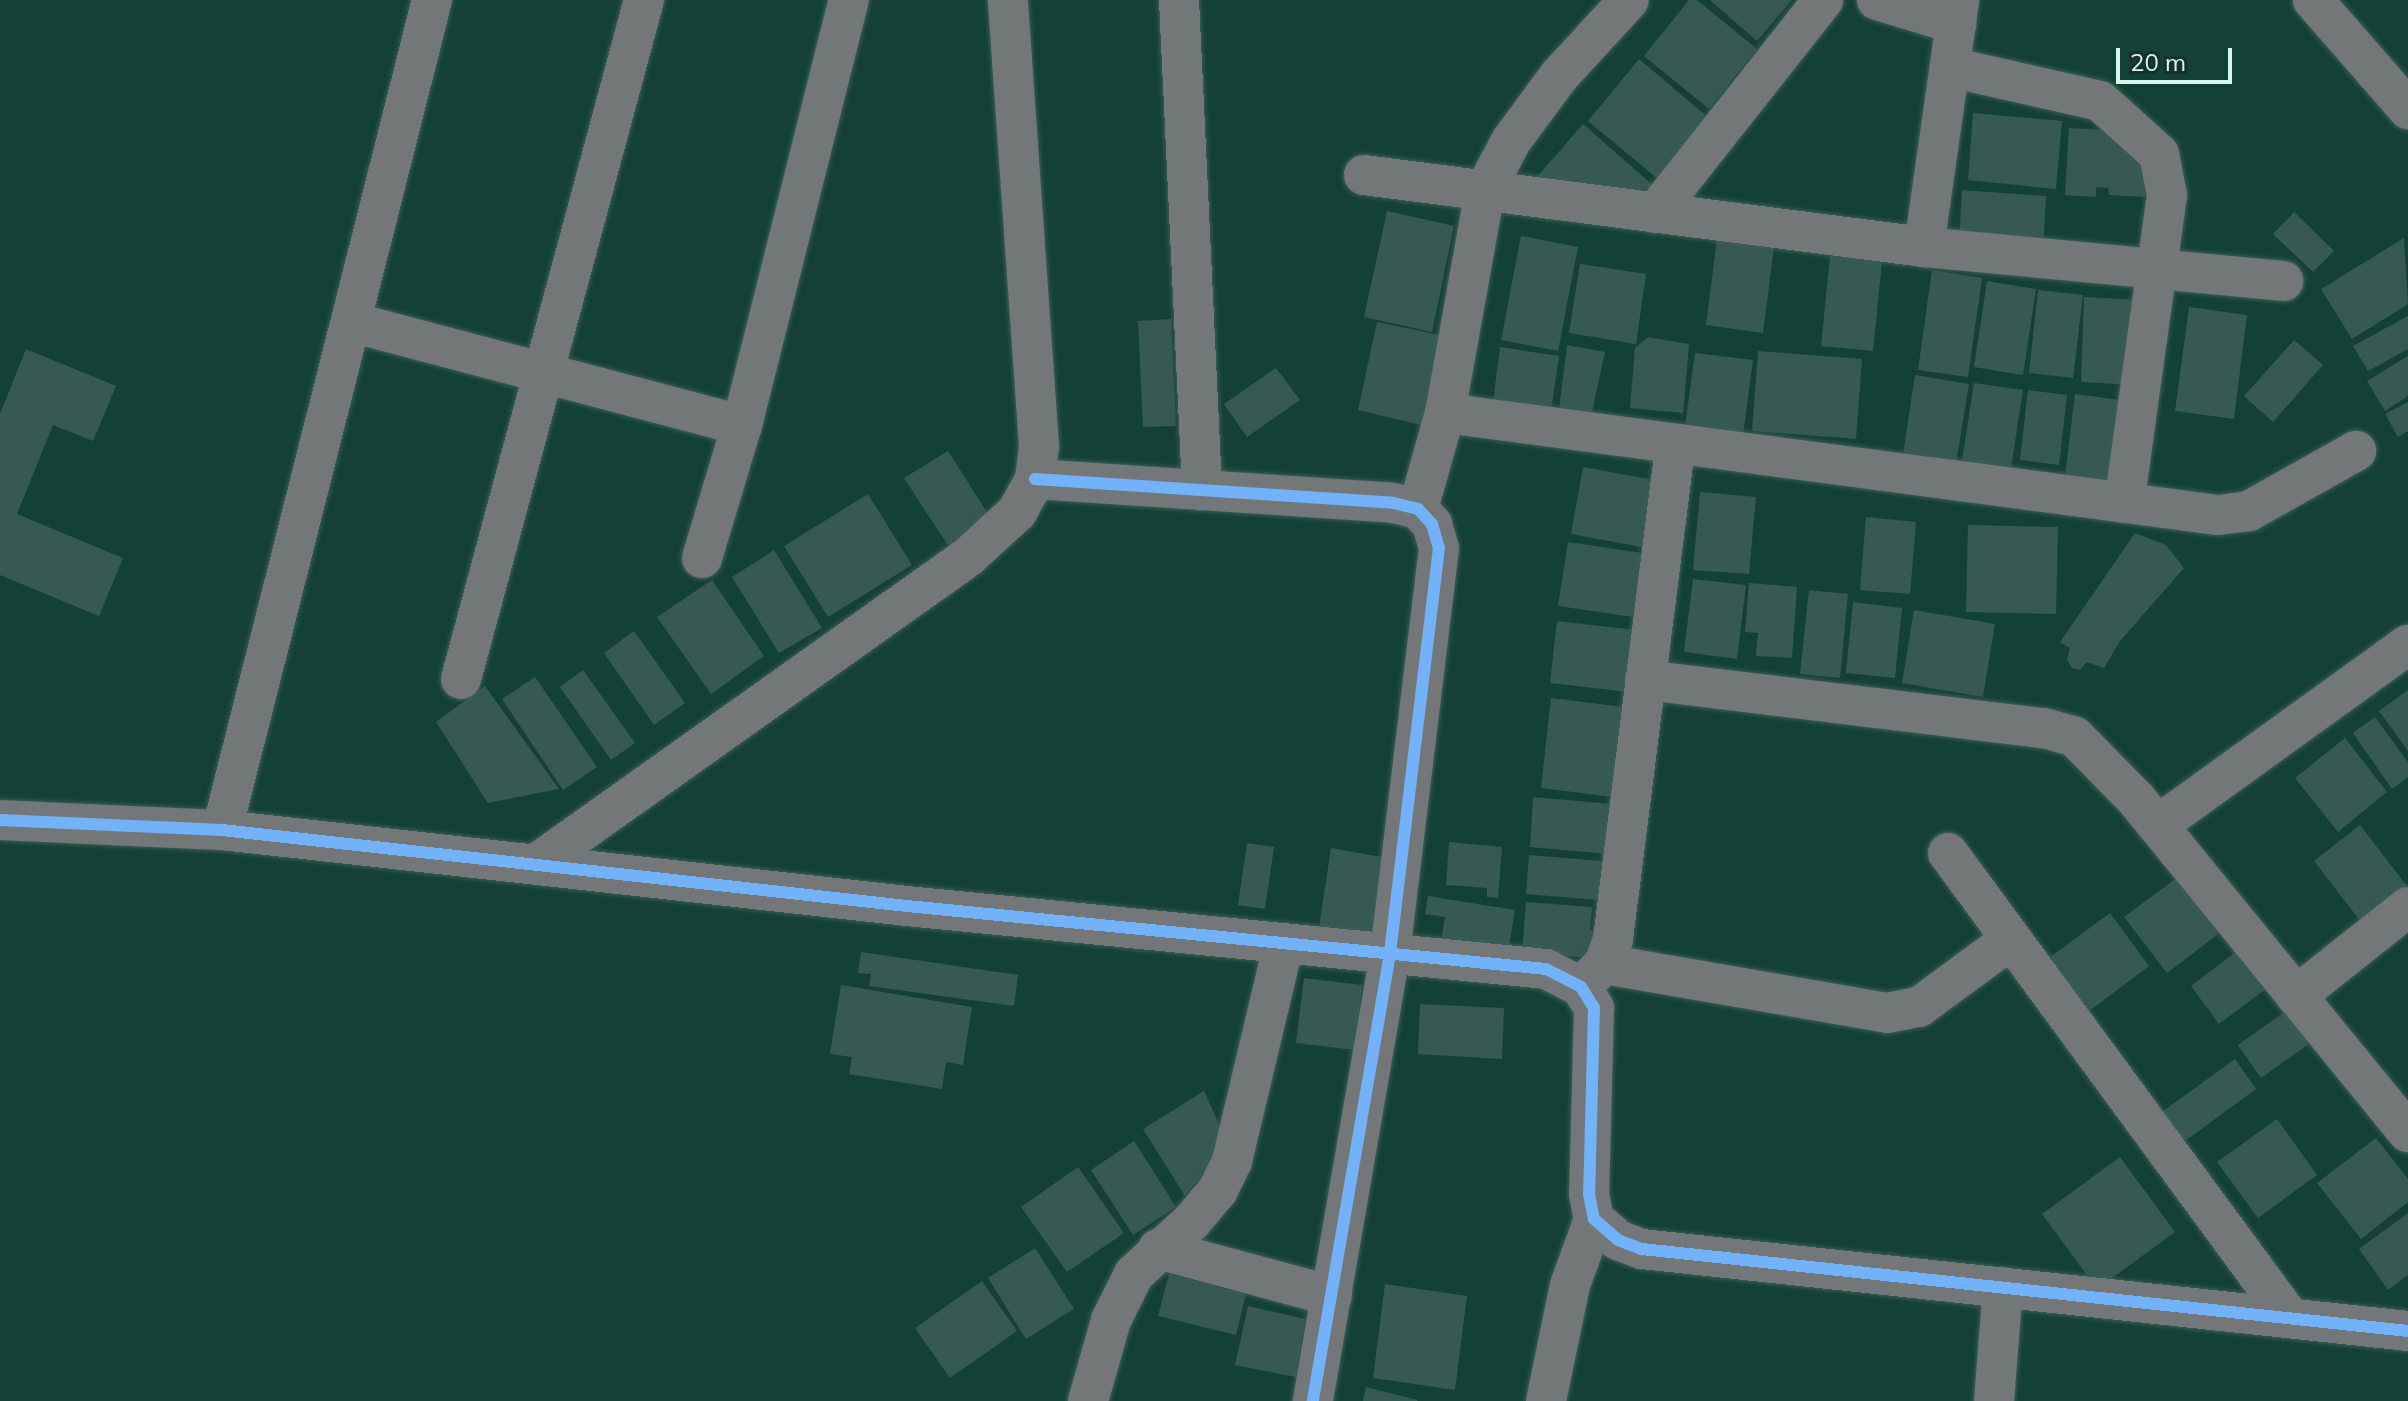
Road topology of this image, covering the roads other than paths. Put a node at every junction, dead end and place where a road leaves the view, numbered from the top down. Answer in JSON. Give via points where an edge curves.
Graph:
{"nodes":[{"id":1,"x":432,"y":0,"type":"edge"},
{"id":2,"x":644,"y":0,"type":"edge"},
{"id":3,"x":849,"y":0,"type":"edge"},
{"id":4,"x":1008,"y":0,"type":"edge"},
{"id":5,"x":1179,"y":0,"type":"edge"},
{"id":6,"x":1629,"y":0,"type":"edge"},
{"id":7,"x":1823,"y":0,"type":"edge"},
{"id":8,"x":1877,"y":0,"type":"edge"},
{"id":9,"x":2331,"y":6,"type":"edge"},
{"id":10,"x":1958,"y":12,"type":"edge"},
{"id":11,"x":1950,"y":67,"type":"junction"},
{"id":12,"x":2408,"y":109,"type":"edge"},
{"id":13,"x":1364,"y":175,"type":"dead end"},
{"id":14,"x":1485,"y":190,"type":"junction"},
{"id":15,"x":1655,"y":213,"type":"junction"},
{"id":16,"x":1924,"y":247,"type":"junction"},
{"id":17,"x":2153,"y":269,"type":"junction"},
{"id":18,"x":2283,"y":281,"type":"dead end"},
{"id":19,"x":351,"y":322,"type":"junction"},
{"id":20,"x":544,"y":373,"type":"junction"},
{"id":21,"x":1445,"y":413,"type":"junction"},
{"id":22,"x":742,"y":425,"type":"junction"},
{"id":23,"x":1675,"y":446,"type":"junction"},
{"id":24,"x":2356,"y":451,"type":"dead end"},
{"id":25,"x":1035,"y":479,"type":"junction"},
{"id":26,"x":1202,"y":490,"type":"junction"},
{"id":27,"x":2124,"y":503,"type":"junction"},
{"id":28,"x":1418,"y":509,"type":"junction"},
{"id":29,"x":702,"y":558,"type":"dead end"},
{"id":30,"x":2408,"y":645,"type":"edge"},
{"id":31,"x":461,"y":679,"type":"dead end"},
{"id":32,"x":1645,"y":680,"type":"junction"},
{"id":33,"x":0,"y":820,"type":"edge"},
{"id":34,"x":2158,"y":825,"type":"junction"},
{"id":35,"x":222,"y":830,"type":"junction"},
{"id":36,"x":1948,"y":853,"type":"dead end"},
{"id":37,"x":536,"y":864,"type":"junction"},
{"id":38,"x":2408,"y":907,"type":"edge"},
{"id":39,"x":2009,"y":941,"type":"junction"},
{"id":40,"x":1284,"y":943,"type":"junction"},
{"id":41,"x":1390,"y":954,"type":"junction"},
{"id":42,"x":1593,"y":976,"type":"junction"},
{"id":43,"x":2296,"y":996,"type":"junction"},
{"id":44,"x":2408,"y":1132,"type":"edge"},
{"id":45,"x":1594,"y":1219,"type":"junction"},
{"id":46,"x":1158,"y":1249,"type":"junction"},
{"id":47,"x":2003,"y":1287,"type":"junction"},
{"id":48,"x":1332,"y":1296,"type":"junction"},
{"id":49,"x":2290,"y":1318,"type":"junction"},
{"id":50,"x":2408,"y":1331,"type":"edge"},
{"id":51,"x":1088,"y":1401,"type":"edge"},
{"id":52,"x":1313,"y":1401,"type":"edge"},
{"id":53,"x":1546,"y":1401,"type":"edge"},
{"id":54,"x":1994,"y":1401,"type":"edge"}],
"edges":[{"from":1,"to":19,"type":"street"},
{"from":2,"to":20,"type":"street"},
{"from":3,"to":22,"type":"street"},
{"from":4,"to":25,"type":"street","via":[[1039,446]]},
{"from":5,"to":26,"type":"street"},
{"from":6,"to":14,"type":"street","via":[[1559,76],[1511,141]]},
{"from":7,"to":15,"type":"street"},
{"from":8,"to":10,"type":"street"},
{"from":9,"to":12,"type":"street"},
{"from":10,"to":11,"type":"street"},
{"from":11,"to":16,"type":"street"},
{"from":11,"to":17,"type":"street","via":[[2100,101],[2159,154],[2167,195]]},
{"from":13,"to":14,"type":"street"},
{"from":14,"to":15,"type":"street"},
{"from":14,"to":21,"type":"street"},
{"from":15,"to":16,"type":"street"},
{"from":16,"to":17,"type":"street"},
{"from":17,"to":18,"type":"street"},
{"from":17,"to":27,"type":"street"},
{"from":19,"to":20,"type":"street"},
{"from":19,"to":35,"type":"street"},
{"from":20,"to":22,"type":"street"},
{"from":20,"to":31,"type":"street"},
{"from":21,"to":23,"type":"street"},
{"from":21,"to":28,"type":"street"},
{"from":22,"to":29,"type":"street"},
{"from":23,"to":27,"type":"street"},
{"from":23,"to":32,"type":"street"},
{"from":24,"to":27,"type":"street","via":[[2249,511],[2218,515]]},
{"from":25,"to":26,"type":"street"},
{"from":25,"to":37,"type":"street","via":[[1017,512],[968,557]]},
{"from":26,"to":28,"type":"street"},
{"from":28,"to":41,"type":"street","via":[[1432,524],[1439,548]]},
{"from":30,"to":34,"type":"street"},
{"from":32,"to":34,"type":"street","via":[[2044,728],[2075,737],[2101,759]]},
{"from":32,"to":42,"type":"street","via":[[1613,939]]},
{"from":33,"to":35,"type":"street"},
{"from":34,"to":43,"type":"street"},
{"from":35,"to":37,"type":"street"},
{"from":36,"to":39,"type":"street"},
{"from":37,"to":40,"type":"street"},
{"from":38,"to":43,"type":"street"},
{"from":39,"to":42,"type":"street","via":[[1919,1007],[1887,1013]]},
{"from":39,"to":49,"type":"street"},
{"from":40,"to":41,"type":"street"},
{"from":40,"to":46,"type":"street","via":[[1232,1161],[1218,1190]]},
{"from":41,"to":42,"type":"street"},
{"from":41,"to":48,"type":"street"},
{"from":42,"to":45,"type":"street","via":[[1589,1194]]},
{"from":43,"to":44,"type":"street"},
{"from":45,"to":47,"type":"street","via":[[1618,1240],[1642,1249]]},
{"from":45,"to":53,"type":"street","via":[[1570,1285]]},
{"from":46,"to":48,"type":"street"},
{"from":46,"to":51,"type":"street","via":[[1134,1274],[1111,1320]]},
{"from":47,"to":49,"type":"street"},
{"from":47,"to":54,"type":"street"},
{"from":48,"to":52,"type":"street"},
{"from":49,"to":50,"type":"street"}]}
